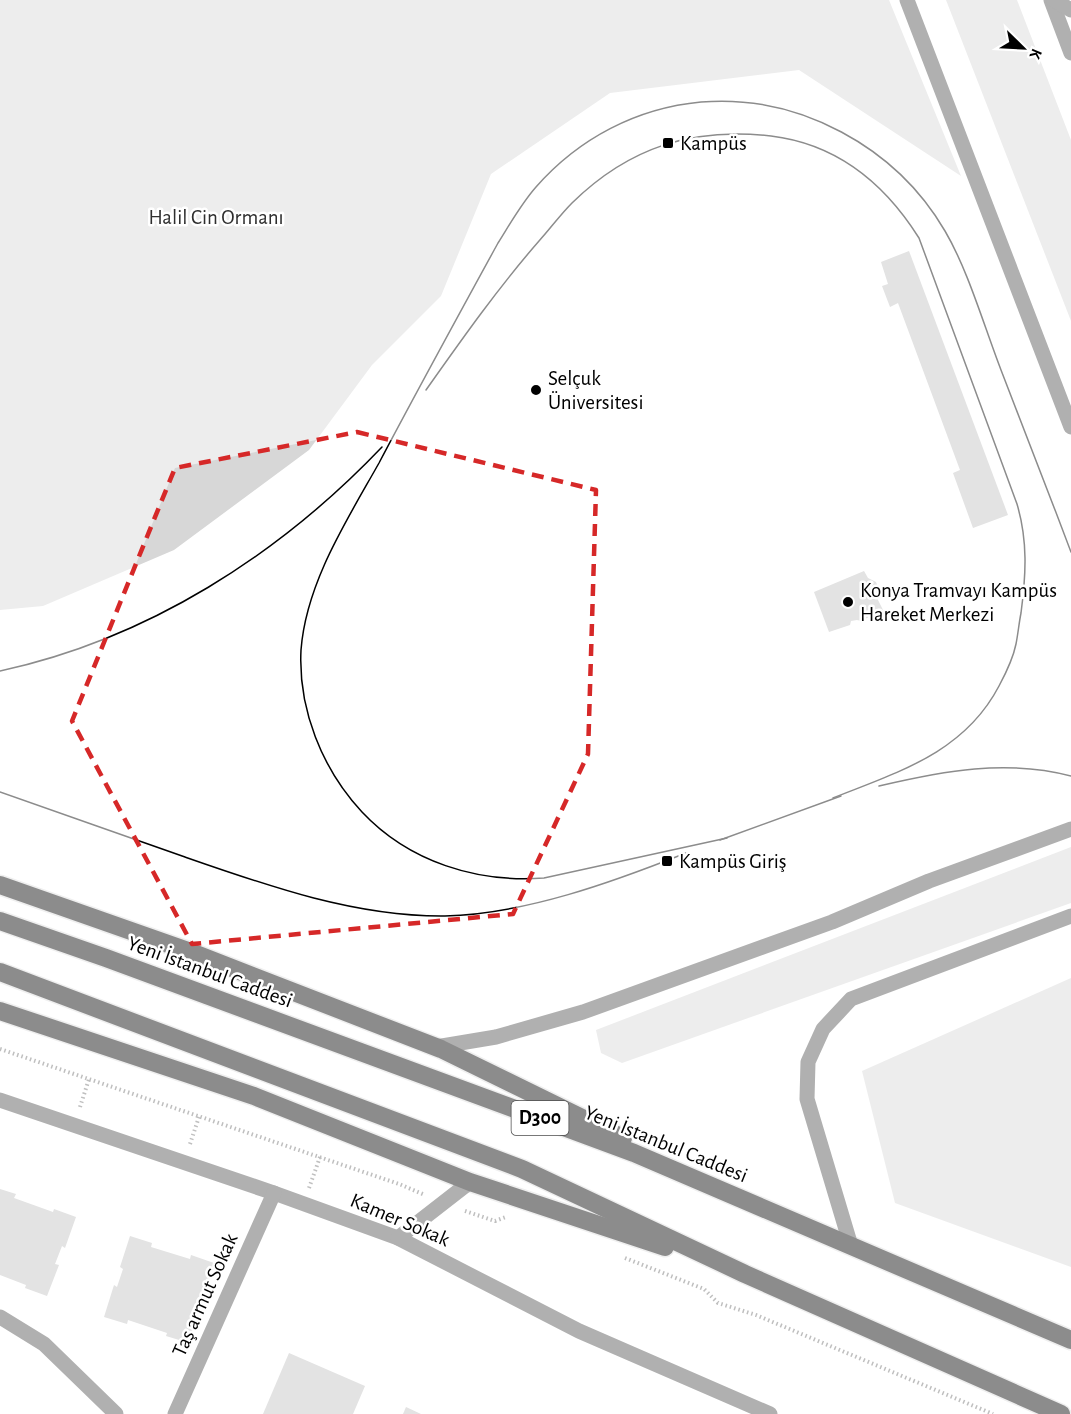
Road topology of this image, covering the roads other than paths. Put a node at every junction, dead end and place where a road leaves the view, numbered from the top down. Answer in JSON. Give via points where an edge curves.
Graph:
{"nodes":[{"id":1,"x":907,"y":0,"type":"edge"},
{"id":2,"x":1053,"y":0,"type":"edge"},
{"id":3,"x":1071,"y":10,"type":"edge"},
{"id":4,"x":1071,"y":52,"type":"edge"},
{"id":5,"x":1071,"y":428,"type":"edge"},
{"id":6,"x":1071,"y":829,"type":"edge"},
{"id":7,"x":0,"y":885,"type":"edge"},
{"id":8,"x":1071,"y":916,"type":"edge"},
{"id":9,"x":0,"y":921,"type":"edge"},
{"id":10,"x":0,"y":972,"type":"edge"},
{"id":11,"x":0,"y":1011,"type":"edge"},
{"id":12,"x":436,"y":1047,"type":"junction"},
{"id":13,"x":0,"y":1100,"type":"edge"},
{"id":14,"x":470,"y":1182,"type":"junction"},
{"id":15,"x":274,"y":1193,"type":"junction"},
{"id":16,"x":792,"y":1220,"type":"junction"},
{"id":17,"x":398,"y":1238,"type":"junction"},
{"id":18,"x":851,"y":1246,"type":"junction"},
{"id":19,"x":745,"y":1274,"type":"junction"},
{"id":20,"x":0,"y":1317,"type":"edge"},
{"id":21,"x":1071,"y":1340,"type":"edge"},
{"id":22,"x":116,"y":1414,"type":"edge"},
{"id":23,"x":175,"y":1414,"type":"edge"},
{"id":24,"x":770,"y":1414,"type":"edge"},
{"id":25,"x":1061,"y":1414,"type":"edge"}],
"edges":[{"from":1,"to":5,"type":"street"},
{"from":2,"to":3,"type":"street"},
{"from":2,"to":4,"type":"street"},
{"from":6,"to":12,"type":"street","via":[[821,926],[583,1012],[496,1037]]},
{"from":7,"to":12,"type":"highway","via":[[188,951]]},
{"from":8,"to":18,"type":"street","via":[[850,999],[823,1029],[808,1062],[807,1099]]},
{"from":9,"to":16,"type":"highway","name":"Yeni İstanbul Caddesi","number":"D300","via":[[634,1153]]},
{"from":10,"to":19,"type":"highway","number":"D300","via":[[522,1169]]},
{"from":11,"to":14,"type":"highway","via":[[255,1096]]},
{"from":12,"to":16,"type":"highway"},
{"from":13,"to":15,"type":"street","name":"Kamer Sokak"},
{"from":14,"to":17,"type":"street"},
{"from":14,"to":19,"type":"highway"},
{"from":15,"to":17,"type":"street","name":"Kamer Sokak"},
{"from":15,"to":23,"type":"street","name":"Taş armut Sokak"},
{"from":16,"to":18,"type":"highway","name":"Yeni İstanbul Caddesi","number":"D300"},
{"from":17,"to":24,"type":"street","name":"Kamer Sokak","via":[[579,1330]]},
{"from":18,"to":21,"type":"highway","name":"Yeni İstanbul Caddesi","number":"D300"},
{"from":19,"to":25,"type":"highway","number":"D300"},
{"from":20,"to":22,"type":"street","via":[[44,1344]]}]}
